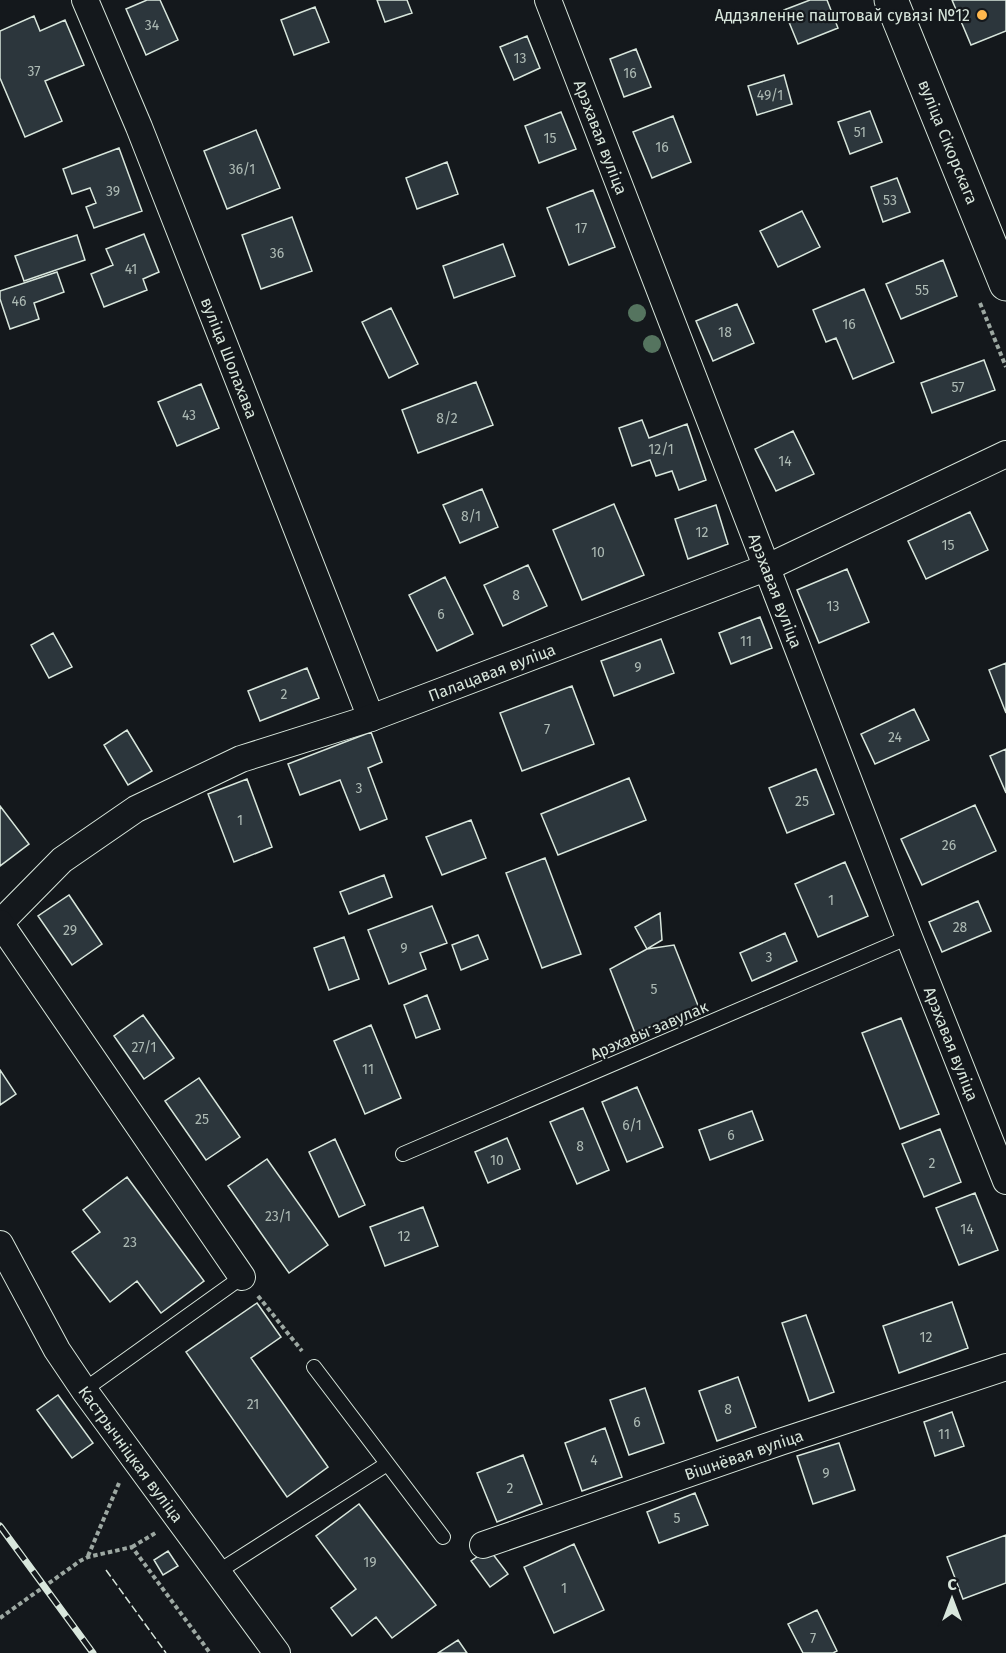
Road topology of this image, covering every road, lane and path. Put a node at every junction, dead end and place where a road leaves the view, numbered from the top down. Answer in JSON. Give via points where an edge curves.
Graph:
{"nodes":[{"id":1,"x":85,"y":0,"type":"edge"},
{"id":2,"x":548,"y":0,"type":"edge"},
{"id":3,"x":891,"y":0,"type":"edge"},
{"id":4,"x":1006,"y":284,"type":"edge"},
{"id":5,"x":1006,"y":454,"type":"edge"},
{"id":6,"x":768,"y":567,"type":"junction"},
{"id":7,"x":371,"y":718,"type":"junction"},
{"id":8,"x":0,"y":923,"type":"edge"},
{"id":9,"x":909,"y":937,"type":"junction"},
{"id":10,"x":403,"y":1154,"type":"dead end"},
{"id":11,"x":1006,"y":1181,"type":"edge"},
{"id":12,"x":0,"y":1244,"type":"edge"},
{"id":13,"x":242,"y":1277,"type":"junction"},
{"id":14,"x":315,"y":1367,"type":"joint"},
{"id":15,"x":1006,"y":1367,"type":"edge"},
{"id":16,"x":84,"y":1390,"type":"junction"},
{"id":17,"x":130,"y":1455,"type":"junction"},
{"id":18,"x":387,"y":1464,"type":"junction"},
{"id":19,"x":443,"y":1537,"type":"dead end"},
{"id":20,"x":483,"y":1545,"type":"dead end"},
{"id":21,"x":88,"y":1557,"type":"junction"},
{"id":22,"x":216,"y":1573,"type":"junction"},
{"id":23,"x":0,"y":1618,"type":"edge"},
{"id":24,"x":210,"y":1653,"type":"edge"},
{"id":25,"x":277,"y":1653,"type":"edge"}],
"edges":[{"from":1,"to":7,"type":"street","name":"вуліца Шолахава","via":[[139,127]]},
{"from":2,"to":6,"type":"street","name":"Арэхавая вуліца"},
{"from":3,"to":4,"type":"street","name":"вуліца Сікорскага"},
{"from":5,"to":6,"type":"street","name":"Палацавая вуліца"},
{"from":6,"to":7,"type":"street","name":"Палацавая вуліца"},
{"from":6,"to":9,"type":"street","name":"Арэхавая вуліца"},
{"from":7,"to":8,"type":"street","name":"Палацавая вуліца","via":[[241,759],[136,809],[62,860]]},
{"from":8,"to":13,"type":"street"},
{"from":9,"to":10,"type":"lane","name":"Арэхавы завулак"},
{"from":9,"to":11,"type":"street","name":"Арэхавая вуліца"},
{"from":12,"to":16,"type":"street","name":"Кастрычніцкая вуліца","via":[[57,1350]]},
{"from":13,"to":14,"type":"path"},
{"from":13,"to":16,"type":"lane"},
{"from":14,"to":18,"type":"lane"},
{"from":15,"to":20,"type":"street","name":"Вішнёвая вуліца"},
{"from":16,"to":17,"type":"street","name":"Кастрычніцкая вуліца"},
{"from":17,"to":21,"type":"path"},
{"from":17,"to":22,"type":"street","name":"Кастрычніцкая вуліца"},
{"from":18,"to":19,"type":"lane"},
{"from":18,"to":22,"type":"lane"},
{"from":21,"to":23,"type":"path"},
{"from":21,"to":24,"type":"path","via":[[132,1547]]},
{"from":22,"to":25,"type":"street","name":"Кастрычніцкая вуліца"}]}
